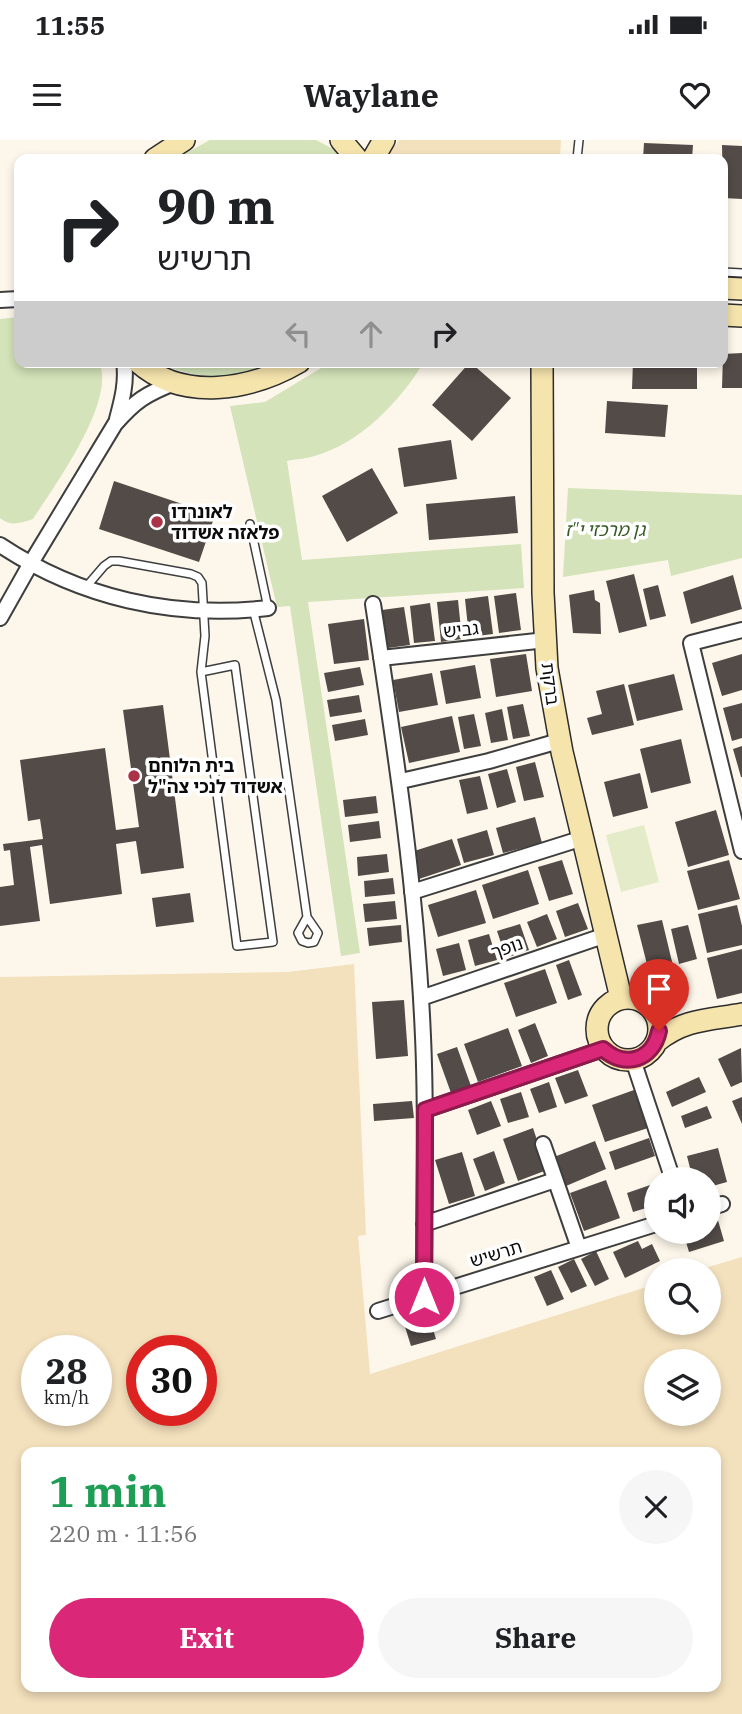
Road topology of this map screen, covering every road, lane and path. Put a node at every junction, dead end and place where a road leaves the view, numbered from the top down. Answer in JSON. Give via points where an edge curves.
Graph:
{"nodes":[{"id":1,"x":184,"y":140,"type":"edge"},
{"id":2,"x":341,"y":140,"type":"edge"},
{"id":3,"x":158,"y":152,"type":"edge"},
{"id":4,"x":354,"y":154,"type":"edge"},
{"id":5,"x":124,"y":368,"type":"edge"},
{"id":6,"x":146,"y":368,"type":"edge"},
{"id":7,"x":290,"y":368,"type":"edge"},
{"id":8,"x":542,"y":368,"type":"edge"},
{"id":9,"x":174,"y":383,"type":"junction"},
{"id":10,"x":115,"y":424,"type":"junction"},
{"id":11,"x":250,"y":524,"type":"dead end"},
{"id":12,"x":0,"y":545,"type":"edge"},
{"id":13,"x":31,"y":563,"type":"junction"},
{"id":14,"x":85,"y":587,"type":"junction"},
{"id":15,"x":373,"y":604,"type":"dead end"},
{"id":16,"x":261,"y":608,"type":"junction"},
{"id":17,"x":204,"y":611,"type":"junction"},
{"id":18,"x":0,"y":618,"type":"edge"},
{"id":19,"x":742,"y":630,"type":"edge"},
{"id":20,"x":546,"y":639,"type":"junction"},
{"id":21,"x":381,"y":658,"type":"junction"},
{"id":22,"x":201,"y":672,"type":"junction"},
{"id":23,"x":559,"y":741,"type":"junction"},
{"id":24,"x":401,"y":781,"type":"junction"},
{"id":25,"x":583,"y":838,"type":"junction"},
{"id":26,"x":742,"y":851,"type":"edge"},
{"id":27,"x":412,"y":892,"type":"junction"},
{"id":28,"x":307,"y":917,"type":"dead end"},
{"id":29,"x":606,"y":935,"type":"junction"},
{"id":30,"x":421,"y":998,"type":"junction"},
{"id":31,"x":621,"y":998,"type":"junction"},
{"id":32,"x":648,"y":1005,"type":"junction"},
{"id":33,"x":742,"y":1014,"type":"edge"},
{"id":34,"x":691,"y":1021,"type":"junction"},
{"id":35,"x":657,"y":1041,"type":"junction"},
{"id":36,"x":603,"y":1049,"type":"junction"},
{"id":37,"x":633,"y":1060,"type":"junction"},
{"id":38,"x":425,"y":1110,"type":"junction"},
{"id":39,"x":542,"y":1144,"type":"dead end"},
{"id":40,"x":669,"y":1167,"type":"edge"},
{"id":41,"x":555,"y":1180,"type":"junction"},
{"id":42,"x":424,"y":1224,"type":"junction"},
{"id":43,"x":644,"y":1228,"type":"edge"},
{"id":44,"x":579,"y":1248,"type":"junction"},
{"id":45,"x":424,"y":1297,"type":"junction"},
{"id":46,"x":378,"y":1311,"type":"dead end"}],
"edges":[{"from":1,"to":3,"type":"street"},
{"from":2,"to":4,"type":"street"},
{"from":5,"to":10,"type":"street","via":[[124,393]]},
{"from":6,"to":9,"type":"street"},
{"from":7,"to":9,"type":"street","via":[[249,384],[211,388]]},
{"from":8,"to":20,"type":"street","name":"ברקת"},
{"from":9,"to":10,"type":"street","via":[[144,395]]},
{"from":10,"to":13,"type":"street"},
{"from":11,"to":16,"type":"lane"},
{"from":12,"to":13,"type":"street"},
{"from":13,"to":14,"type":"street"},
{"from":13,"to":18,"type":"street"},
{"from":14,"to":17,"type":"street","via":[[149,606]]},
{"from":14,"to":17,"type":"lane","via":[[111,561],[191,574],[202,583]]},
{"from":15,"to":21,"type":"street"},
{"from":16,"to":17,"type":"street"},
{"from":16,"to":28,"type":"lane"},
{"from":17,"to":22,"type":"lane"},
{"from":19,"to":26,"type":"street","via":[[691,643]]},
{"from":20,"to":21,"type":"street","name":"גביש"},
{"from":20,"to":23,"type":"street","name":"ברקת"},
{"from":21,"to":24,"type":"street"},
{"from":22,"to":22,"type":"lane","via":[[237,946],[273,942],[235,664]]},
{"from":23,"to":24,"type":"street"},
{"from":23,"to":25,"type":"street","name":"ברקת"},
{"from":24,"to":27,"type":"street"},
{"from":25,"to":27,"type":"street"},
{"from":25,"to":29,"type":"street","name":"ברקת"},
{"from":27,"to":30,"type":"street"},
{"from":29,"to":30,"type":"street","name":"נופך"},
{"from":29,"to":31,"type":"street","name":"ברקת"},
{"from":30,"to":38,"type":"street"},
{"from":31,"to":32,"type":"street"},
{"from":31,"to":36,"type":"street","via":[[603,1009],[598,1019],[596,1030]]},
{"from":32,"to":34,"type":"street"},
{"from":32,"to":35,"type":"street","via":[[658,1021]]},
{"from":33,"to":34,"type":"street"},
{"from":34,"to":35,"type":"street"},
{"from":35,"to":37,"type":"street"},
{"from":36,"to":37,"type":"street","via":[[617,1059]]},
{"from":36,"to":38,"type":"street"},
{"from":37,"to":40,"type":"street"},
{"from":38,"to":42,"type":"street"},
{"from":39,"to":41,"type":"street"},
{"from":41,"to":42,"type":"street"},
{"from":41,"to":44,"type":"street"},
{"from":42,"to":45,"type":"street"},
{"from":43,"to":44,"type":"street","name":"תרשיש"},
{"from":44,"to":45,"type":"street","name":"תרשיש"},
{"from":45,"to":46,"type":"street","name":"תרשיש"}]}
